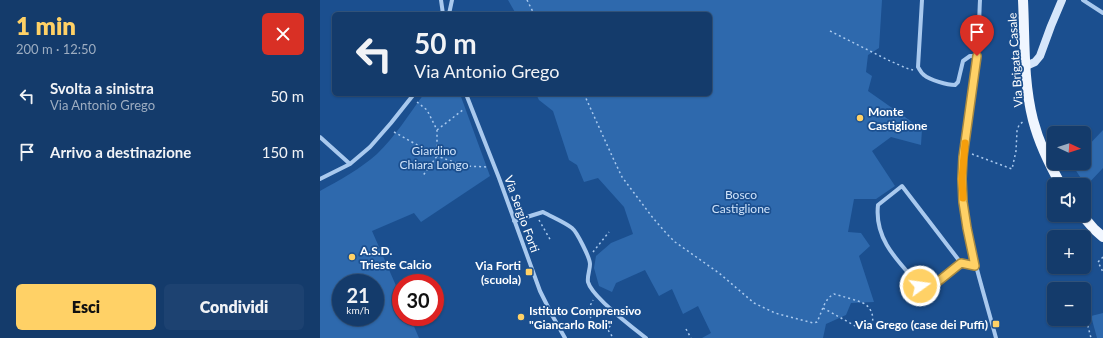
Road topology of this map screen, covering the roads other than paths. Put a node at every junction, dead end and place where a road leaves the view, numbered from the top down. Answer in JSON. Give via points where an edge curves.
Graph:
{"nodes":[{"id":1,"x":441,"y":0,"type":"edge"},
{"id":2,"x":452,"y":0,"type":"edge"},
{"id":3,"x":922,"y":0,"type":"edge"},
{"id":4,"x":980,"y":0,"type":"edge"},
{"id":5,"x":1023,"y":0,"type":"edge"},
{"id":6,"x":1062,"y":0,"type":"edge"},
{"id":7,"x":1083,"y":0,"type":"edge"},
{"id":8,"x":443,"y":12,"type":"edge"},
{"id":9,"x":449,"y":12,"type":"edge"},
{"id":10,"x":1103,"y":13,"type":"edge"},
{"id":11,"x":977,"y":56,"type":"junction"},
{"id":12,"x":1026,"y":66,"type":"junction"},
{"id":13,"x":412,"y":96,"type":"edge"},
{"id":14,"x":467,"y":96,"type":"edge"},
{"id":15,"x":320,"y":137,"type":"edge"},
{"id":16,"x":350,"y":164,"type":"junction"},
{"id":17,"x":1057,"y":178,"type":"edge"},
{"id":18,"x":320,"y":179,"type":"edge"},
{"id":19,"x":514,"y":221,"type":"junction"},
{"id":20,"x":1088,"y":222,"type":"edge"},
{"id":21,"x":1103,"y":237,"type":"edge"},
{"id":22,"x":961,"y":263,"type":"junction"},
{"id":23,"x":975,"y":266,"type":"junction"},
{"id":24,"x":562,"y":337,"type":"edge"},
{"id":25,"x":646,"y":338,"type":"edge"},
{"id":26,"x":996,"y":338,"type":"edge"}],
"edges":[{"from":1,"to":8,"type":"street"},
{"from":2,"to":9,"type":"street"},
{"from":3,"to":11,"type":"street","via":[[918,67],[920,72],[930,78],[955,85],[963,61],[970,56]]},
{"from":4,"to":11,"type":"street"},
{"from":5,"to":12,"type":"main road","name":"Via Brigata Casale"},
{"from":6,"to":12,"type":"street","via":[[1040,56]]},
{"from":7,"to":10,"type":"street"},
{"from":11,"to":23,"type":"street","via":[[962,179],[963,202]]},
{"from":12,"to":17,"type":"main road","name":"Via Brigata Casale","via":[[1033,119],[1040,142]]},
{"from":13,"to":16,"type":"street","via":[[370,147]]},
{"from":14,"to":19,"type":"street","name":"Via Sergio Forti"},
{"from":15,"to":16,"type":"street"},
{"from":16,"to":18,"type":"street"},
{"from":19,"to":24,"type":"street","name":"Via Sergio Forti","via":[[540,291]]},
{"from":19,"to":25,"type":"street","via":[[542,212],[573,229],[589,256],[588,282],[596,294]]},
{"from":20,"to":21,"type":"main road"},
{"from":22,"to":22,"type":"street","via":[[902,186],[878,205],[880,232],[887,247],[920,286],[935,284]]},
{"from":22,"to":23,"type":"street"},
{"from":23,"to":26,"type":"street"}]}
